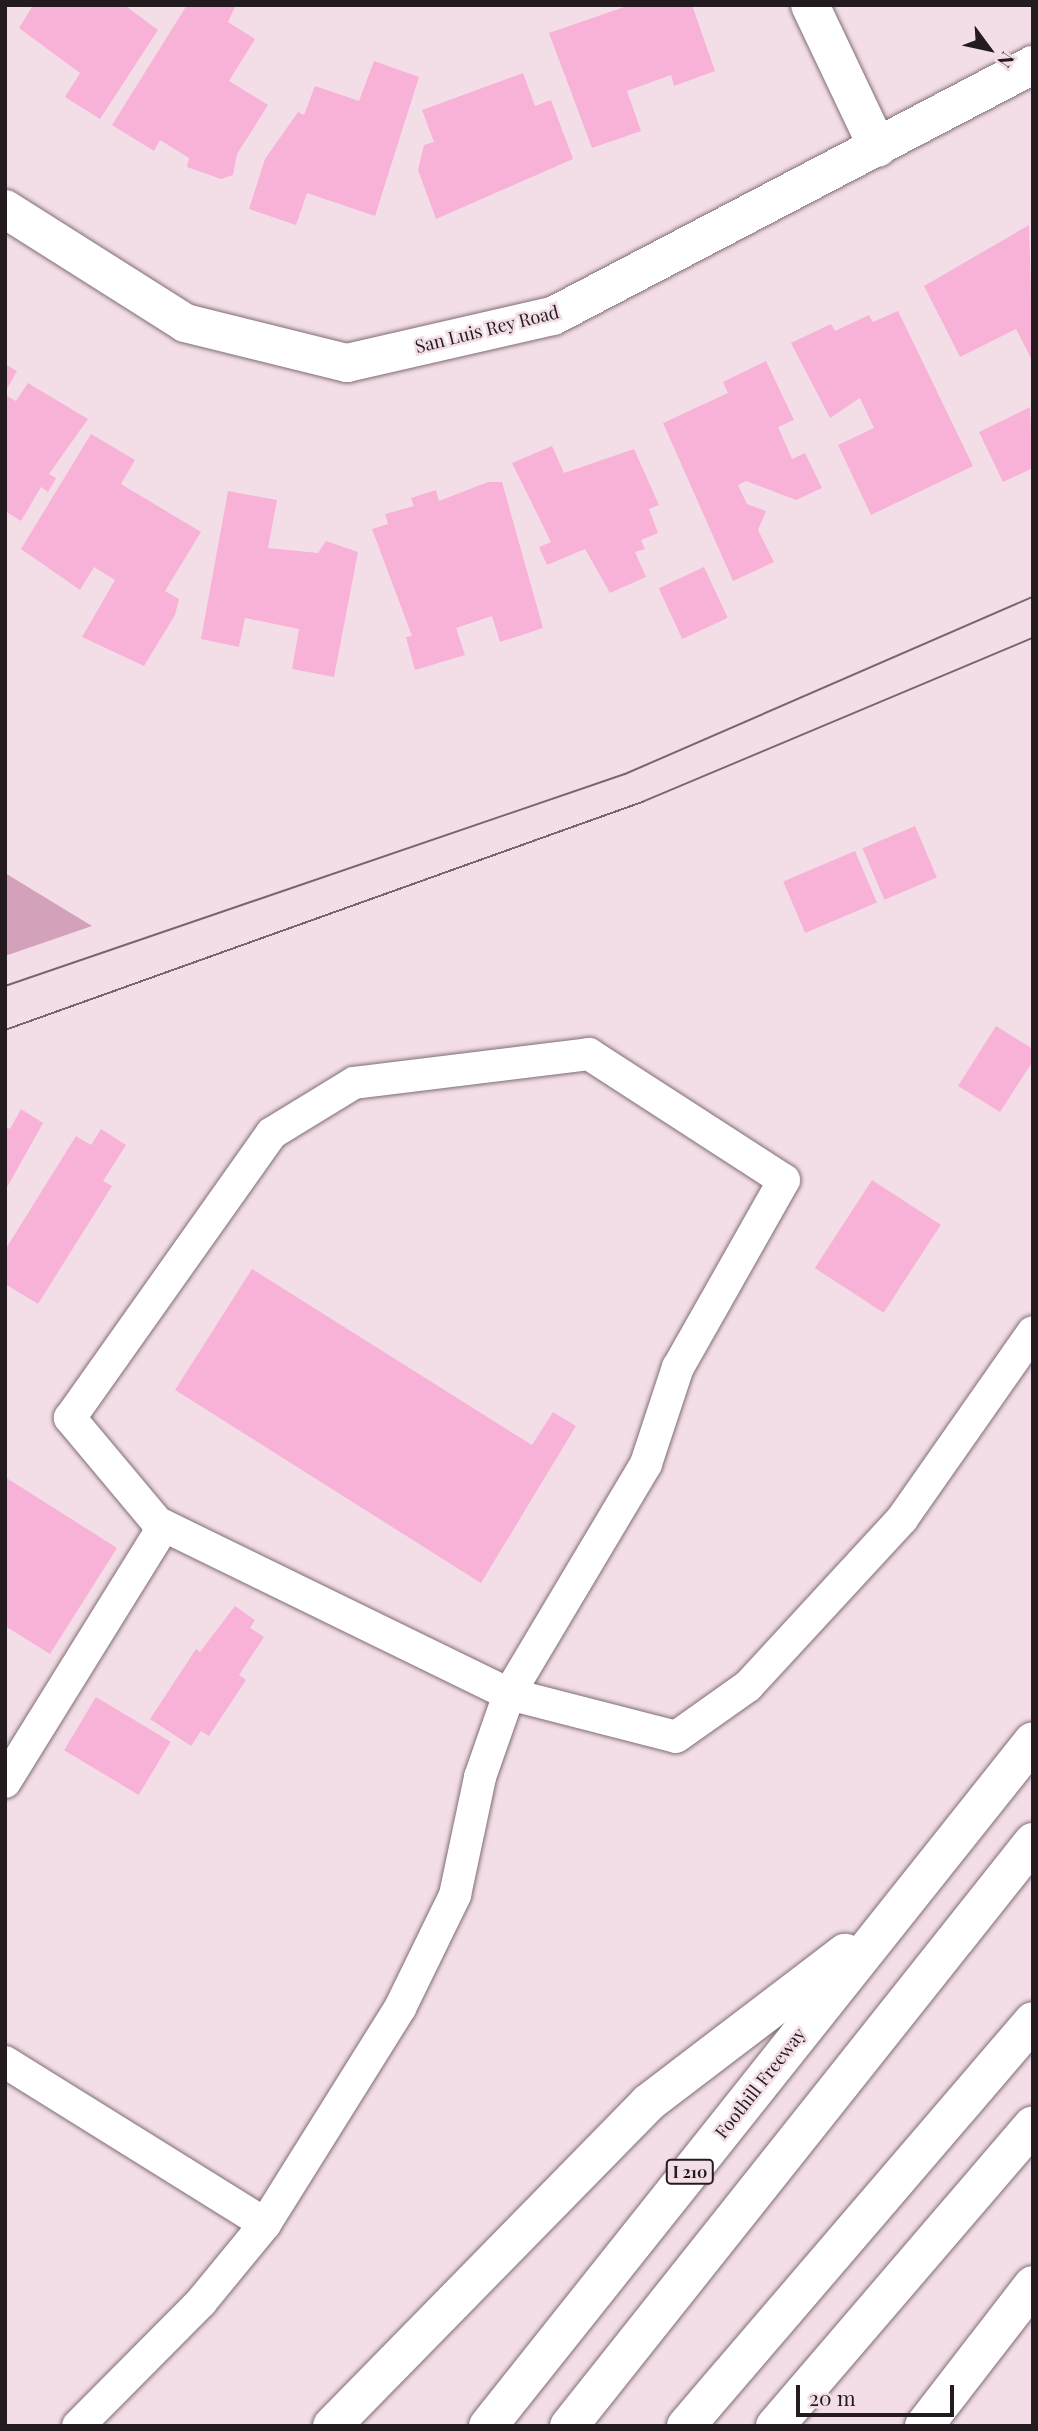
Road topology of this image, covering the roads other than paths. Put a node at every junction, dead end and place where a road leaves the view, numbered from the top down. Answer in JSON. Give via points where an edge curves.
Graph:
{"nodes":[{"id":1,"x":810,"y":5,"type":"edge"},
{"id":2,"x":1033,"y":65,"type":"edge"},
{"id":3,"x":878,"y":148,"type":"junction"},
{"id":4,"x":5,"y":209,"type":"edge"},
{"id":5,"x":1033,"y":1332,"type":"edge"},
{"id":6,"x":164,"y":1526,"type":"junction"},
{"id":7,"x":509,"y":1694,"type":"junction"},
{"id":8,"x":1033,"y":1741,"type":"edge"},
{"id":9,"x":5,"y":1782,"type":"edge"},
{"id":10,"x":1033,"y":1843,"type":"edge"},
{"id":11,"x":891,"y":1918,"type":"junction"},
{"id":12,"x":1033,"y":2021,"type":"edge"},
{"id":13,"x":5,"y":2062,"type":"edge"},
{"id":14,"x":1033,"y":2125,"type":"edge"},
{"id":15,"x":265,"y":2224,"type":"junction"},
{"id":16,"x":1033,"y":2285,"type":"edge"},
{"id":17,"x":78,"y":2426,"type":"edge"},
{"id":18,"x":332,"y":2426,"type":"edge"},
{"id":19,"x":488,"y":2426,"type":"edge"},
{"id":20,"x":569,"y":2426,"type":"edge"},
{"id":21,"x":686,"y":2426,"type":"edge"},
{"id":22,"x":775,"y":2426,"type":"edge"},
{"id":23,"x":925,"y":2426,"type":"edge"}],
"edges":[{"from":1,"to":3,"type":"main road"},
{"from":2,"to":3,"type":"main road","name":"San Luis Rey Road"},
{"from":3,"to":4,"type":"main road","name":"San Luis Rey Road","via":[[553,316],[347,363],[185,323]]},
{"from":5,"to":7,"type":"lane","via":[[902,1519],[748,1686],[676,1737]]},
{"from":6,"to":7,"type":"lane"},
{"from":6,"to":7,"type":"lane","via":[[70,1418],[272,1133],[355,1083],[589,1054],[784,1181],[678,1367],[646,1464]]},
{"from":6,"to":9,"type":"lane"},
{"from":7,"to":15,"type":"lane","via":[[480,1777],[455,1895],[400,2008]]},
{"from":8,"to":11,"type":"main road","name":"Foothill Freeway","number":"I 210"},
{"from":10,"to":20,"type":"main road"},
{"from":11,"to":18,"type":"main road","via":[[648,2103]]},
{"from":11,"to":19,"type":"main road","name":"Foothill Freeway","number":"I 210"},
{"from":12,"to":21,"type":"main road"},
{"from":13,"to":15,"type":"lane"},
{"from":14,"to":22,"type":"main road"},
{"from":15,"to":17,"type":"lane","via":[[201,2302]]},
{"from":16,"to":23,"type":"main road"}]}
